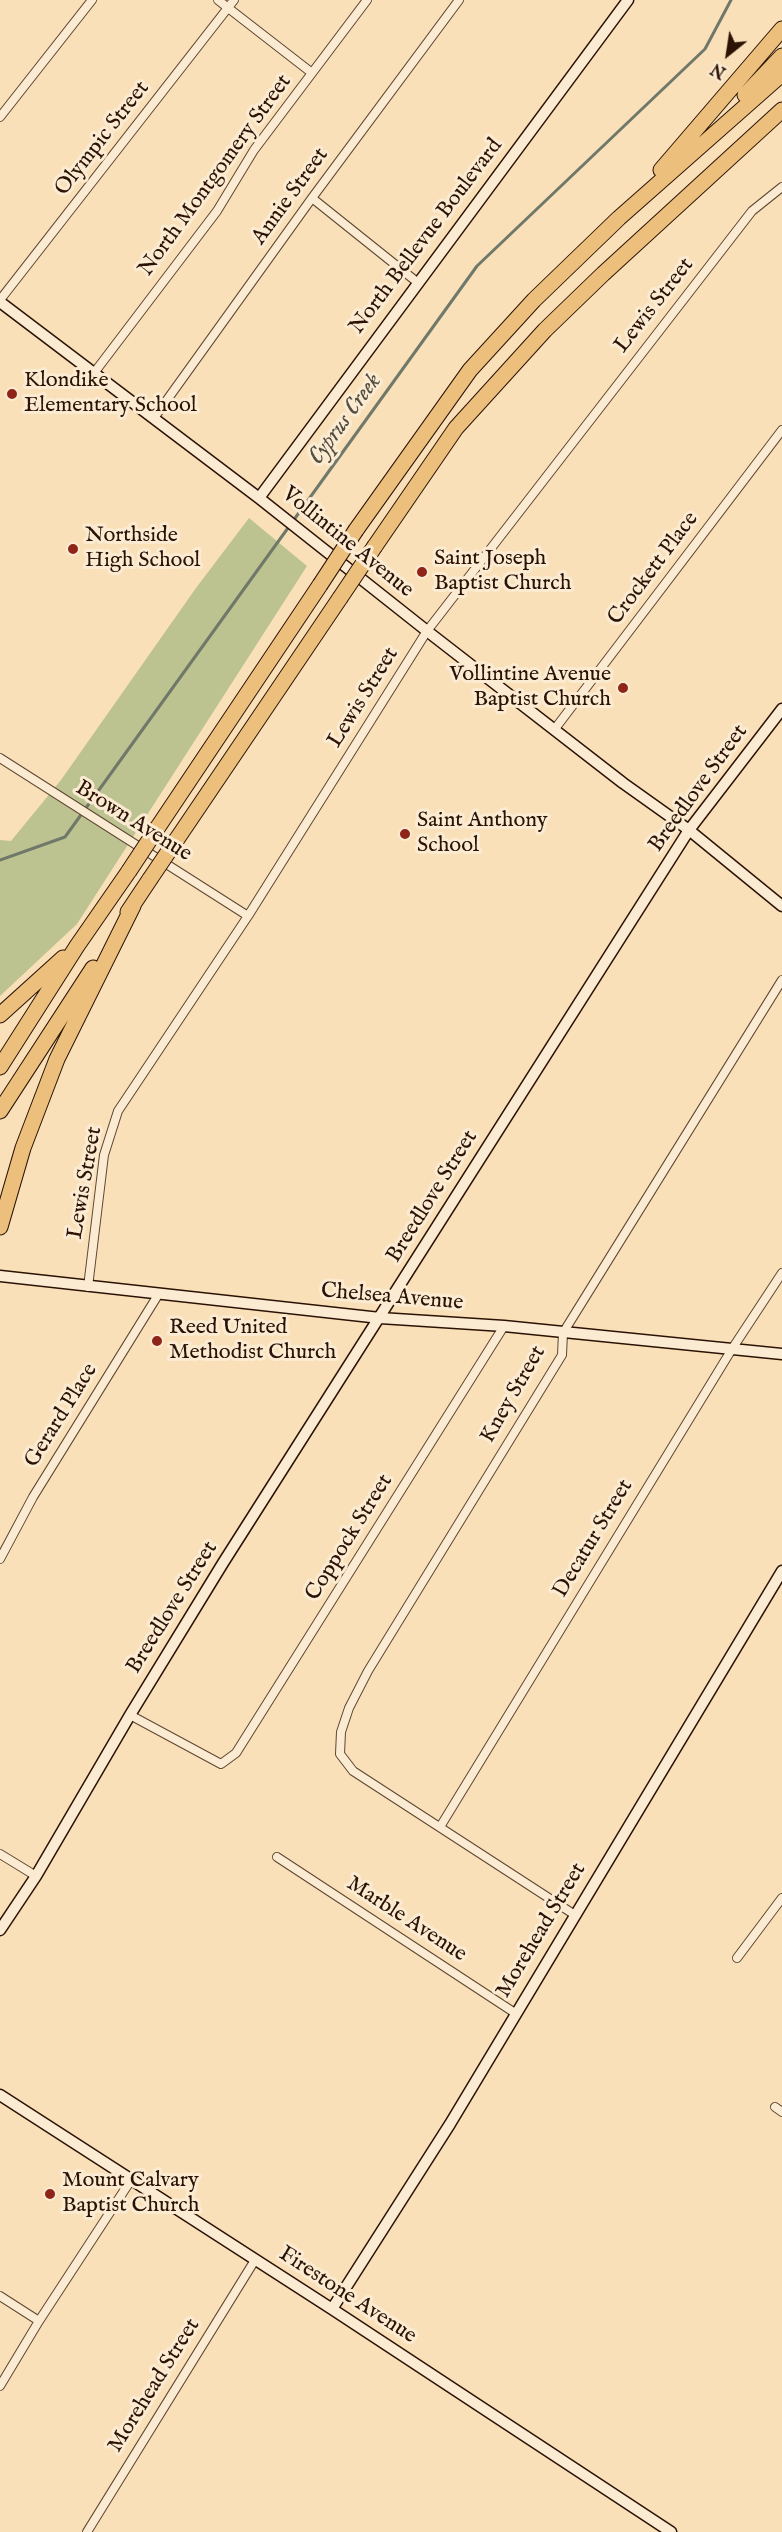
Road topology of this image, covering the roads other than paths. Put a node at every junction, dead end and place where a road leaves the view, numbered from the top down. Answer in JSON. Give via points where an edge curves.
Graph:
{"nodes":[{"id":1,"x":92,"y":0,"type":"edge"},
{"id":2,"x":218,"y":0,"type":"edge"},
{"id":3,"x":234,"y":0,"type":"edge"},
{"id":4,"x":367,"y":0,"type":"edge"},
{"id":5,"x":459,"y":0,"type":"edge"},
{"id":6,"x":624,"y":2,"type":"edge"},
{"id":7,"x":228,"y":8,"type":"junction"},
{"id":8,"x":782,"y":28,"type":"edge"},
{"id":9,"x":782,"y":56,"type":"edge"},
{"id":10,"x":312,"y":73,"type":"junction"},
{"id":11,"x":782,"y":74,"type":"edge"},
{"id":12,"x":782,"y":110,"type":"edge"},
{"id":13,"x":0,"y":117,"type":"edge"},
{"id":14,"x":782,"y":187,"type":"edge"},
{"id":15,"x":645,"y":195,"type":"junction"},
{"id":16,"x":312,"y":198,"type":"junction"},
{"id":17,"x":619,"y":218,"type":"junction"},
{"id":18,"x":417,"y":282,"type":"junction"},
{"id":19,"x":0,"y":301,"type":"edge"},
{"id":20,"x":94,"y":374,"type":"junction"},
{"id":21,"x":154,"y":418,"type":"junction"},
{"id":22,"x":782,"y":430,"type":"edge"},
{"id":23,"x":259,"y":498,"type":"junction"},
{"id":24,"x":427,"y":631,"type":"junction"},
{"id":25,"x":782,"y":709,"type":"edge"},
{"id":26,"x":554,"y":730,"type":"junction"},
{"id":27,"x":0,"y":758,"type":"edge"},
{"id":28,"x":689,"y":830,"type":"junction"},
{"id":29,"x":133,"y":906,"type":"junction"},
{"id":30,"x":782,"y":906,"type":"edge"},
{"id":31,"x":248,"y":916,"type":"junction"},
{"id":32,"x":77,"y":946,"type":"junction"},
{"id":33,"x":782,"y":980,"type":"edge"},
{"id":34,"x":0,"y":1015,"type":"edge"},
{"id":35,"x":0,"y":1067,"type":"edge"},
{"id":36,"x":0,"y":1112,"type":"edge"},
{"id":37,"x":0,"y":1227,"type":"edge"},
{"id":38,"x":782,"y":1273,"type":"edge"},
{"id":39,"x":0,"y":1276,"type":"edge"},
{"id":40,"x":88,"y":1287,"type":"junction"},
{"id":41,"x":158,"y":1294,"type":"junction"},
{"id":42,"x":380,"y":1318,"type":"junction"},
{"id":43,"x":504,"y":1326,"type":"junction"},
{"id":44,"x":563,"y":1333,"type":"junction"},
{"id":45,"x":732,"y":1349,"type":"junction"},
{"id":46,"x":782,"y":1354,"type":"edge"},
{"id":47,"x":0,"y":1559,"type":"edge"},
{"id":48,"x":782,"y":1571,"type":"edge"},
{"id":49,"x":130,"y":1715,"type":"junction"},
{"id":50,"x":440,"y":1827,"type":"junction"},
{"id":51,"x":0,"y":1854,"type":"edge"},
{"id":52,"x":276,"y":1857,"type":"dead end"},
{"id":53,"x":36,"y":1876,"type":"junction"},
{"id":54,"x":782,"y":1898,"type":"edge"},
{"id":55,"x":575,"y":1915,"type":"junction"},
{"id":56,"x":0,"y":1930,"type":"edge"},
{"id":57,"x":737,"y":1958,"type":"dead end"},
{"id":58,"x":515,"y":2013,"type":"junction"},
{"id":59,"x":0,"y":2095,"type":"edge"},
{"id":60,"x":131,"y":2180,"type":"junction"},
{"id":61,"x":255,"y":2260,"type":"junction"},
{"id":62,"x":0,"y":2296,"type":"edge"},
{"id":63,"x":332,"y":2309,"type":"junction"},
{"id":64,"x":39,"y":2321,"type":"junction"},
{"id":65,"x":0,"y":2386,"type":"edge"},
{"id":66,"x":87,"y":2532,"type":"edge"},
{"id":67,"x":671,"y":2532,"type":"edge"}],
"edges":[{"from":1,"to":13,"type":"street"},
{"from":2,"to":7,"type":"street"},
{"from":3,"to":7,"type":"street","name":"Olympic Street"},
{"from":4,"to":10,"type":"street","name":"North Montgomery Street"},
{"from":5,"to":16,"type":"street","name":"Annie Street"},
{"from":6,"to":18,"type":"street","name":"North Bellevue Boulevard"},
{"from":7,"to":10,"type":"street"},
{"from":7,"to":19,"type":"street","name":"Olympic Street"},
{"from":8,"to":17,"type":"highway"},
{"from":9,"to":15,"type":"highway"},
{"from":10,"to":20,"type":"street","name":"North Montgomery Street","via":[[254,150],[217,211]]},
{"from":11,"to":15,"type":"highway"},
{"from":12,"to":29,"type":"highway","bridge":true,"via":[[603,273],[456,428]]},
{"from":14,"to":24,"type":"street","name":"Lewis Street","via":[[752,212]]},
{"from":15,"to":17,"type":"highway"},
{"from":16,"to":18,"type":"street"},
{"from":16,"to":21,"type":"street","name":"Annie Street"},
{"from":17,"to":32,"type":"highway","bridge":true,"via":[[534,300],[470,370],[356,530]]},
{"from":18,"to":23,"type":"street","name":"North Bellevue Boulevard"},
{"from":19,"to":20,"type":"street","name":"Vollintine Avenue"},
{"from":20,"to":21,"type":"street","name":"Vollintine Avenue"},
{"from":21,"to":23,"type":"street","name":"Vollintine Avenue"},
{"from":22,"to":26,"type":"street","name":"Crockett Place"},
{"from":23,"to":24,"type":"street","name":"Vollintine Avenue"},
{"from":24,"to":26,"type":"street","name":"Vollintine Avenue"},
{"from":24,"to":31,"type":"street","name":"Lewis Street"},
{"from":25,"to":28,"type":"street","name":"Breedlove Street"},
{"from":26,"to":28,"type":"street","name":"Vollintine Avenue"},
{"from":27,"to":31,"type":"street","name":"Brown Avenue"},
{"from":28,"to":30,"type":"street","name":"Vollintine Avenue"},
{"from":28,"to":42,"type":"street","name":"Breedlove Street"},
{"from":29,"to":36,"type":"highway"},
{"from":29,"to":37,"type":"highway","via":[[57,1059],[23,1148]]},
{"from":31,"to":40,"type":"street","name":"Lewis Street","via":[[118,1111],[104,1155]]},
{"from":32,"to":34,"type":"highway"},
{"from":32,"to":35,"type":"highway"},
{"from":33,"to":44,"type":"street","name":"Kney Street"},
{"from":38,"to":45,"type":"street","name":"Decatur Street"},
{"from":39,"to":40,"type":"street","name":"Chelsea Avenue"},
{"from":40,"to":41,"type":"street","name":"Chelsea Avenue"},
{"from":41,"to":42,"type":"street","name":"Chelsea Avenue"},
{"from":41,"to":47,"type":"street","name":"Gerard Place","via":[[33,1497]]},
{"from":42,"to":43,"type":"street","name":"Chelsea Avenue"},
{"from":42,"to":49,"type":"street","name":"Breedlove Street"},
{"from":43,"to":44,"type":"street","name":"Chelsea Avenue"},
{"from":43,"to":49,"type":"street","name":"Coppock Street","via":[[236,1753],[221,1764]]},
{"from":44,"to":45,"type":"street","name":"Chelsea Avenue"},
{"from":44,"to":50,"type":"street","name":"Kney Street","via":[[562,1355],[368,1671],[341,1732],[340,1754],[353,1771]]},
{"from":45,"to":46,"type":"street","name":"Chelsea Avenue"},
{"from":45,"to":50,"type":"street","name":"Decatur Street"},
{"from":48,"to":55,"type":"street","name":"Morehead Street"},
{"from":49,"to":53,"type":"street","name":"Breedlove Street"},
{"from":50,"to":55,"type":"street"},
{"from":51,"to":53,"type":"street"},
{"from":52,"to":58,"type":"street","name":"Marble Avenue"},
{"from":53,"to":56,"type":"street","name":"Breedlove Street"},
{"from":54,"to":57,"type":"street"},
{"from":55,"to":58,"type":"street","name":"Morehead Street"},
{"from":58,"to":63,"type":"street","name":"Morehead Street","via":[[450,2124]]},
{"from":59,"to":60,"type":"street","name":"Firestone Avenue"},
{"from":60,"to":61,"type":"street","name":"Firestone Avenue"},
{"from":60,"to":64,"type":"street"},
{"from":61,"to":63,"type":"street","name":"Firestone Avenue"},
{"from":61,"to":66,"type":"street","name":"Morehead Street"},
{"from":62,"to":64,"type":"street"},
{"from":63,"to":67,"type":"street","name":"Firestone Avenue"},
{"from":64,"to":65,"type":"street"}]}
